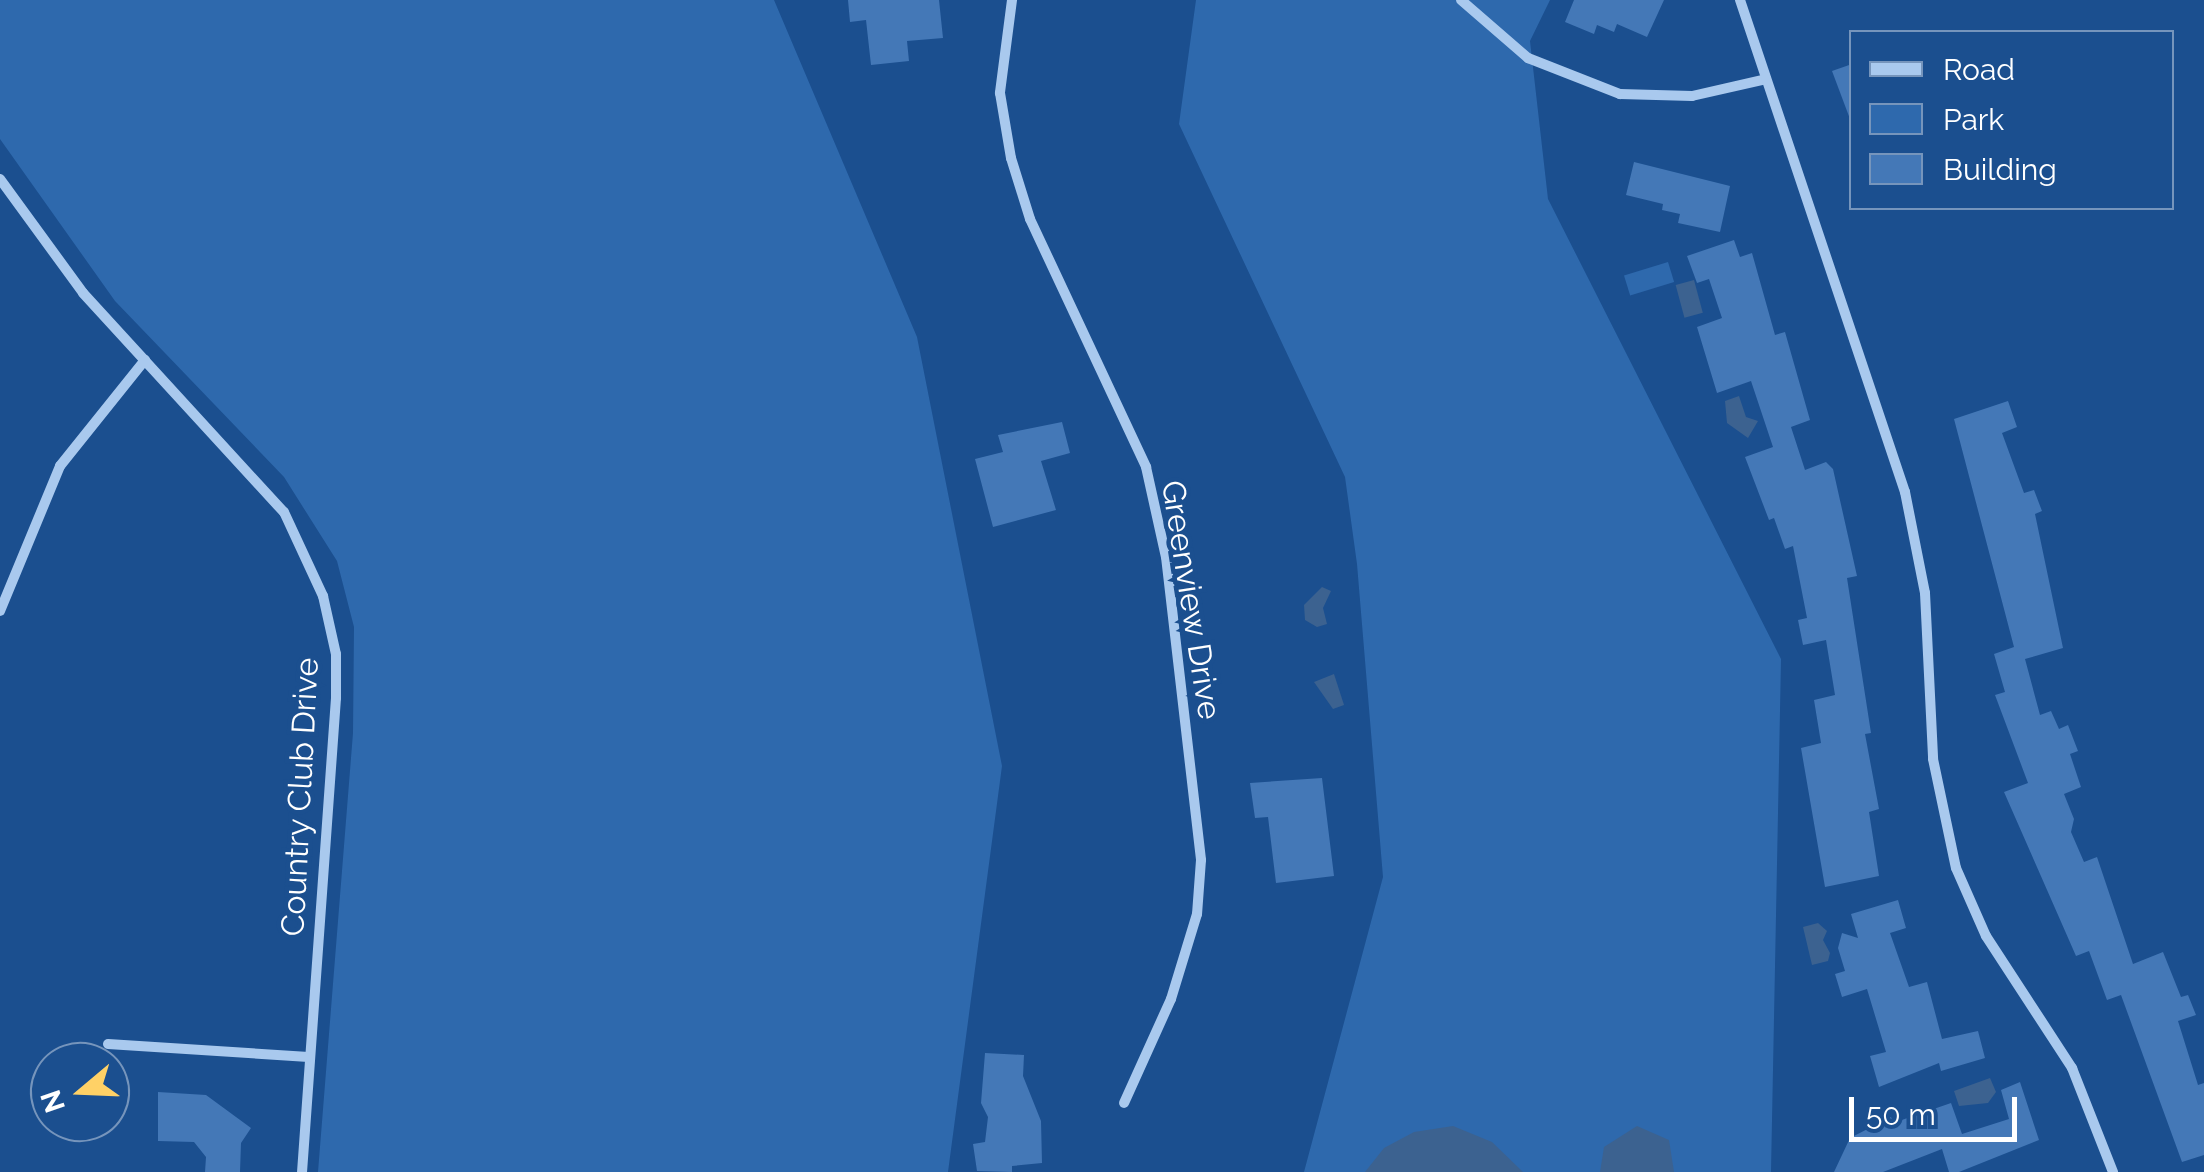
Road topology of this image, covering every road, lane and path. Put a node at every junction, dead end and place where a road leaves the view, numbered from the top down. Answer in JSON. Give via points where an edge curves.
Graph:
{"nodes":[{"id":1,"x":1012,"y":0,"type":"edge"},
{"id":2,"x":1460,"y":0,"type":"edge"},
{"id":3,"x":1740,"y":0,"type":"edge"},
{"id":4,"x":1766,"y":80,"type":"junction"},
{"id":5,"x":0,"y":179,"type":"edge"},
{"id":6,"x":144,"y":360,"type":"junction"},
{"id":7,"x":0,"y":611,"type":"edge"},
{"id":8,"x":130,"y":1046,"type":"edge"},
{"id":9,"x":309,"y":1058,"type":"junction"},
{"id":10,"x":1124,"y":1103,"type":"dead end"},
{"id":11,"x":302,"y":1172,"type":"edge"},
{"id":12,"x":2113,"y":1172,"type":"edge"}],
"edges":[{"from":1,"to":10,"type":"street","name":"Greenview Drive","via":[[1000,93],[1011,158],[1030,219],[1146,466],[1166,557],[1201,860],[1196,914],[1171,1000]]},
{"from":2,"to":4,"type":"street","via":[[1528,58],[1620,94],[1692,96]]},
{"from":3,"to":4,"type":"street"},
{"from":4,"to":12,"type":"street","via":[[1905,492],[1926,608],[1933,759],[1956,868],[1986,936],[2072,1068]]},
{"from":5,"to":6,"type":"street","name":"Country Club Drive","via":[[83,294]]},
{"from":6,"to":7,"type":"street","via":[[60,466]]},
{"from":6,"to":9,"type":"street","name":"Country Club Drive","via":[[284,512],[323,596],[336,654],[336,698]]},
{"from":8,"to":9,"type":"street"},
{"from":9,"to":11,"type":"street","name":"Country Club Drive"}]}
